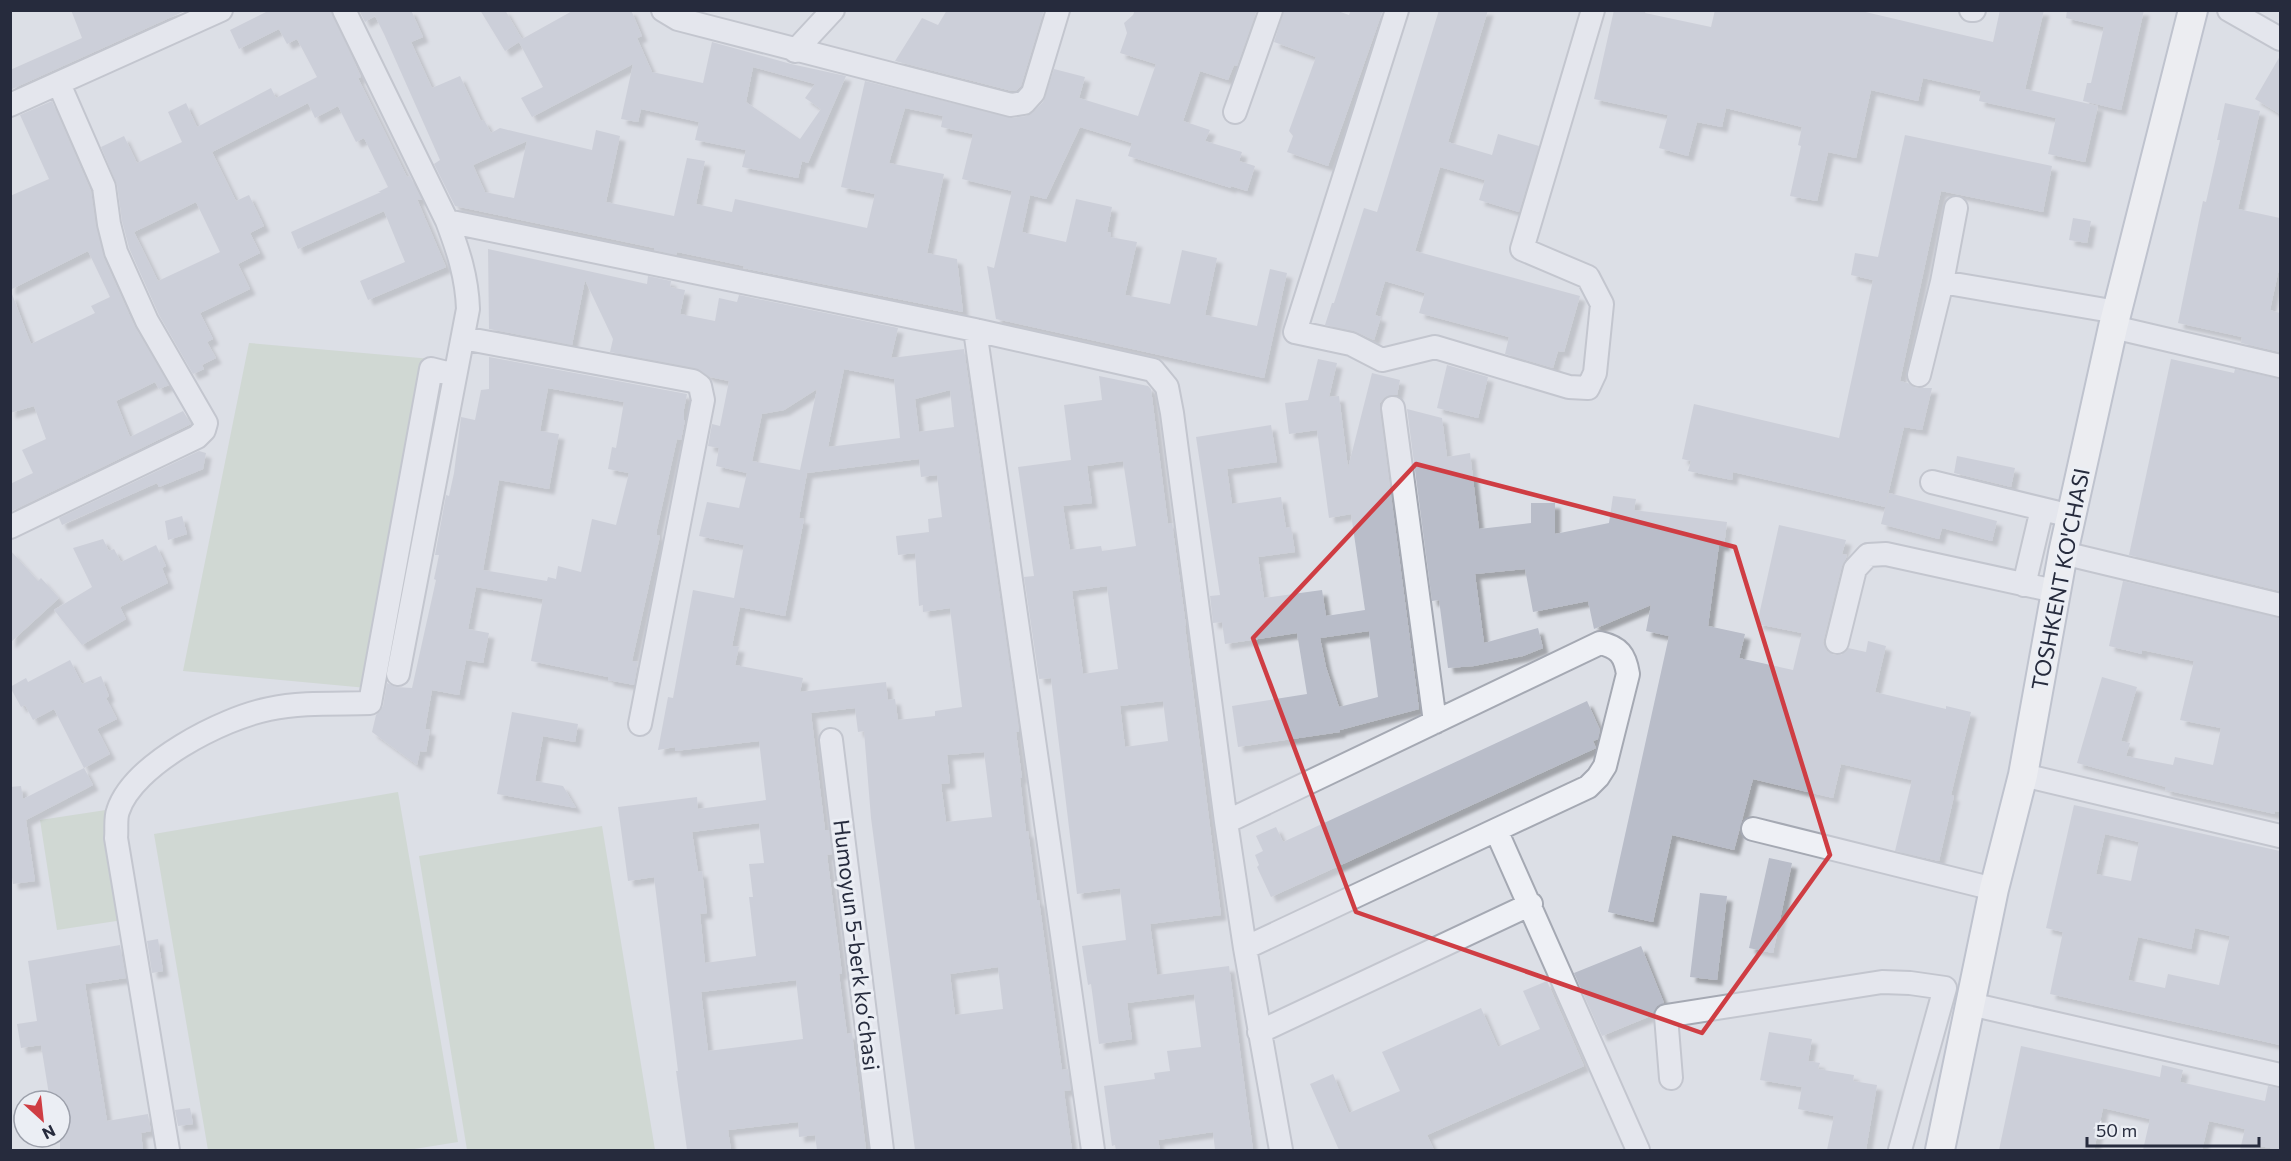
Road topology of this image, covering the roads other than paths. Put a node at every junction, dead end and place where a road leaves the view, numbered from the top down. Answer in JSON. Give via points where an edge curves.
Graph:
{"nodes":[{"id":1,"x":221,"y":10,"type":"edge"},
{"id":2,"x":344,"y":10,"type":"edge"},
{"id":3,"x":663,"y":10,"type":"edge"},
{"id":4,"x":833,"y":10,"type":"edge"},
{"id":5,"x":1058,"y":10,"type":"edge"},
{"id":6,"x":1271,"y":10,"type":"edge"},
{"id":7,"x":1397,"y":10,"type":"edge"},
{"id":8,"x":1593,"y":10,"type":"edge"},
{"id":9,"x":2193,"y":10,"type":"edge"},
{"id":10,"x":2229,"y":10,"type":"edge"},
{"id":11,"x":2280,"y":39,"type":"edge"},
{"id":12,"x":795,"y":51,"type":"junction"},
{"id":13,"x":58,"y":84,"type":"junction"},
{"id":14,"x":10,"y":105,"type":"edge"},
{"id":15,"x":1235,"y":112,"type":"dead end"},
{"id":16,"x":1956,"y":208,"type":"dead end"},
{"id":17,"x":447,"y":221,"type":"junction"},
{"id":18,"x":1942,"y":282,"type":"junction"},
{"id":19,"x":2115,"y":320,"type":"junction"},
{"id":20,"x":975,"y":330,"type":"junction"},
{"id":21,"x":463,"y":338,"type":"junction"},
{"id":22,"x":2280,"y":366,"type":"edge"},
{"id":23,"x":455,"y":375,"type":"junction"},
{"id":24,"x":1919,"y":375,"type":"dead end"},
{"id":25,"x":1393,"y":408,"type":"dead end"},
{"id":26,"x":1932,"y":482,"type":"dead end"},
{"id":27,"x":2042,"y":509,"type":"junction"},
{"id":28,"x":2071,"y":516,"type":"junction"},
{"id":29,"x":10,"y":527,"type":"edge"},
{"id":30,"x":2063,"y":553,"type":"junction"},
{"id":31,"x":2024,"y":585,"type":"junction"},
{"id":32,"x":2055,"y":591,"type":"junction"},
{"id":33,"x":2280,"y":605,"type":"edge"},
{"id":34,"x":1837,"y":642,"type":"dead end"},
{"id":35,"x":398,"y":674,"type":"dead end"},
{"id":36,"x":1435,"y":722,"type":"junction"},
{"id":37,"x":640,"y":724,"type":"dead end"},
{"id":38,"x":831,"y":740,"type":"dead end"},
{"id":39,"x":2023,"y":775,"type":"junction"},
{"id":40,"x":1226,"y":822,"type":"junction"},
{"id":41,"x":1753,"y":829,"type":"dead end"},
{"id":42,"x":1496,"y":830,"type":"junction"},
{"id":43,"x":2280,"y":836,"type":"edge"},
{"id":44,"x":1994,"y":889,"type":"junction"},
{"id":45,"x":1531,"y":904,"type":"junction"},
{"id":46,"x":1245,"y":948,"type":"junction"},
{"id":47,"x":1970,"y":1004,"type":"junction"},
{"id":48,"x":1259,"y":1032,"type":"junction"},
{"id":49,"x":2280,"y":1075,"type":"edge"},
{"id":50,"x":1671,"y":1078,"type":"dead end"},
{"id":51,"x":168,"y":1150,"type":"edge"},
{"id":52,"x":882,"y":1150,"type":"edge"},
{"id":53,"x":1093,"y":1150,"type":"edge"},
{"id":54,"x":1281,"y":1150,"type":"edge"},
{"id":55,"x":1638,"y":1150,"type":"edge"},
{"id":56,"x":1900,"y":1150,"type":"edge"},
{"id":57,"x":1940,"y":1150,"type":"edge"}],
"edges":[{"from":1,"to":13,"type":"street"},
{"from":2,"to":17,"type":"street"},
{"from":3,"to":12,"type":"street","via":[[678,19]]},
{"from":4,"to":12,"type":"street"},
{"from":5,"to":12,"type":"street","via":[[1033,93],[1024,103],[1011,105]]},
{"from":6,"to":15,"type":"street"},
{"from":7,"to":8,"type":"street","via":[[1295,332],[1351,344],[1382,360],[1435,346],[1569,387],[1588,388],[1595,373],[1602,304],[1588,277],[1522,249]]},
{"from":9,"to":19,"type":"main road","name":"TOSHKENT KO'CHASI"},
{"from":10,"to":11,"type":"street"},
{"from":13,"to":14,"type":"street"},
{"from":13,"to":29,"type":"street","via":[[104,187],[116,252],[147,321],[206,423],[197,437]]},
{"from":16,"to":18,"type":"street"},
{"from":17,"to":20,"type":"street"},
{"from":17,"to":21,"type":"street","via":[[467,287]]},
{"from":18,"to":19,"type":"street"},
{"from":18,"to":24,"type":"street"},
{"from":19,"to":22,"type":"street"},
{"from":19,"to":28,"type":"main road","name":"TOSHKENT KO'CHASI"},
{"from":20,"to":40,"type":"street","via":[[1153,370],[1167,387]]},
{"from":20,"to":53,"type":"street"},
{"from":21,"to":23,"type":"street"},
{"from":21,"to":37,"type":"street","via":[[693,381],[700,386],[703,400]]},
{"from":23,"to":35,"type":"street"},
{"from":23,"to":51,"type":"street","via":[[431,369],[370,703],[268,709],[233,720],[166,756],[130,787],[117,812],[116,838]]},
{"from":25,"to":36,"type":"street"},
{"from":26,"to":27,"type":"street"},
{"from":27,"to":28,"type":"street"},
{"from":27,"to":31,"type":"street"},
{"from":28,"to":30,"type":"main road","name":"TOSHKENT KO'CHASI"},
{"from":30,"to":32,"type":"main road","name":"TOSHKENT KO'CHASI"},
{"from":30,"to":33,"type":"street"},
{"from":31,"to":32,"type":"street"},
{"from":31,"to":34,"type":"street","via":[[1886,554],[1868,555],[1855,568]]},
{"from":32,"to":39,"type":"main road","name":"TOSHKENT KO'CHASI"},
{"from":36,"to":40,"type":"street"},
{"from":36,"to":42,"type":"street","via":[[1600,643],[1612,646],[1626,660],[1628,674],[1605,766],[1598,777],[1588,787]]},
{"from":38,"to":52,"type":"street","name":"Humoyun 5-berk koʻchasi"},
{"from":39,"to":43,"type":"street"},
{"from":39,"to":44,"type":"main road","name":"TOSHKENT KO'CHASI"},
{"from":40,"to":46,"type":"street"},
{"from":41,"to":44,"type":"street"},
{"from":42,"to":45,"type":"street"},
{"from":42,"to":46,"type":"street"},
{"from":44,"to":47,"type":"main road","name":"TOSHKENT KO'CHASI"},
{"from":45,"to":48,"type":"street"},
{"from":45,"to":55,"type":"street"},
{"from":46,"to":48,"type":"street"},
{"from":47,"to":49,"type":"street"},
{"from":47,"to":57,"type":"main road","name":"TOSHKENT KO'CHASI"},
{"from":48,"to":54,"type":"street"},
{"from":50,"to":56,"type":"street","via":[[1666,1016],[1882,982],[1945,988]]}]}
